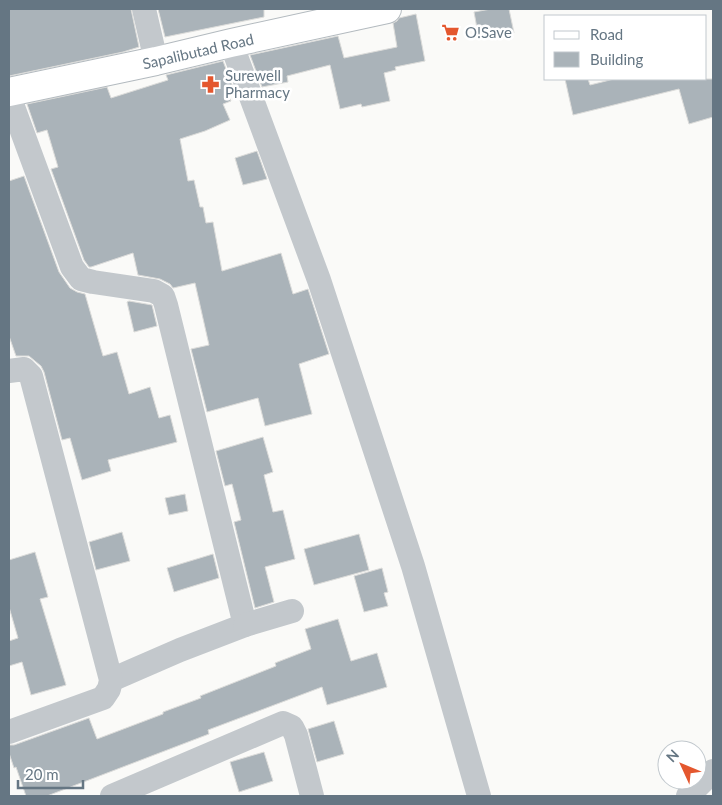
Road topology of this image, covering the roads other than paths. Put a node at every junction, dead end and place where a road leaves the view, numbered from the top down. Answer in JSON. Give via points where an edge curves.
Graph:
{"nodes":[{"id":1,"x":144,"y":9,"type":"edge"},
{"id":2,"x":387,"y":9,"type":"edge"},
{"id":3,"x":231,"y":43,"type":"junction"},
{"id":4,"x":156,"y":61,"type":"junction"},
{"id":5,"x":9,"y":94,"type":"edge"},
{"id":6,"x":10,"y":369,"type":"edge"},
{"id":7,"x":292,"y":610,"type":"dead end"},
{"id":8,"x":245,"y":625,"type":"junction"},
{"id":9,"x":111,"y":680,"type":"junction"},
{"id":10,"x":9,"y":732,"type":"edge"},
{"id":11,"x":713,"y":772,"type":"edge"},
{"id":12,"x":112,"y":796,"type":"edge"},
{"id":13,"x":312,"y":796,"type":"edge"},
{"id":14,"x":479,"y":796,"type":"edge"},
{"id":15,"x":688,"y":796,"type":"edge"}],
"edges":[{"from":1,"to":4,"type":"street"},
{"from":2,"to":3,"type":"street","name":"Sapalibutad Road"},
{"from":3,"to":4,"type":"street","name":"Sapalibutad Road"},
{"from":3,"to":14,"type":"street","via":[[319,280],[413,566]]},
{"from":4,"to":5,"type":"street","name":"Sapalibutad Road"},
{"from":5,"to":8,"type":"street","via":[[72,267],[81,278],[93,282],[154,291],[163,296]]},
{"from":6,"to":9,"type":"street","via":[[24,368],[31,376]]},
{"from":7,"to":8,"type":"street"},
{"from":8,"to":9,"type":"street"},
{"from":9,"to":10,"type":"street","via":[[103,698]]},
{"from":11,"to":15,"type":"street"},
{"from":12,"to":13,"type":"street","via":[[283,723],[292,727],[296,735]]}]}
